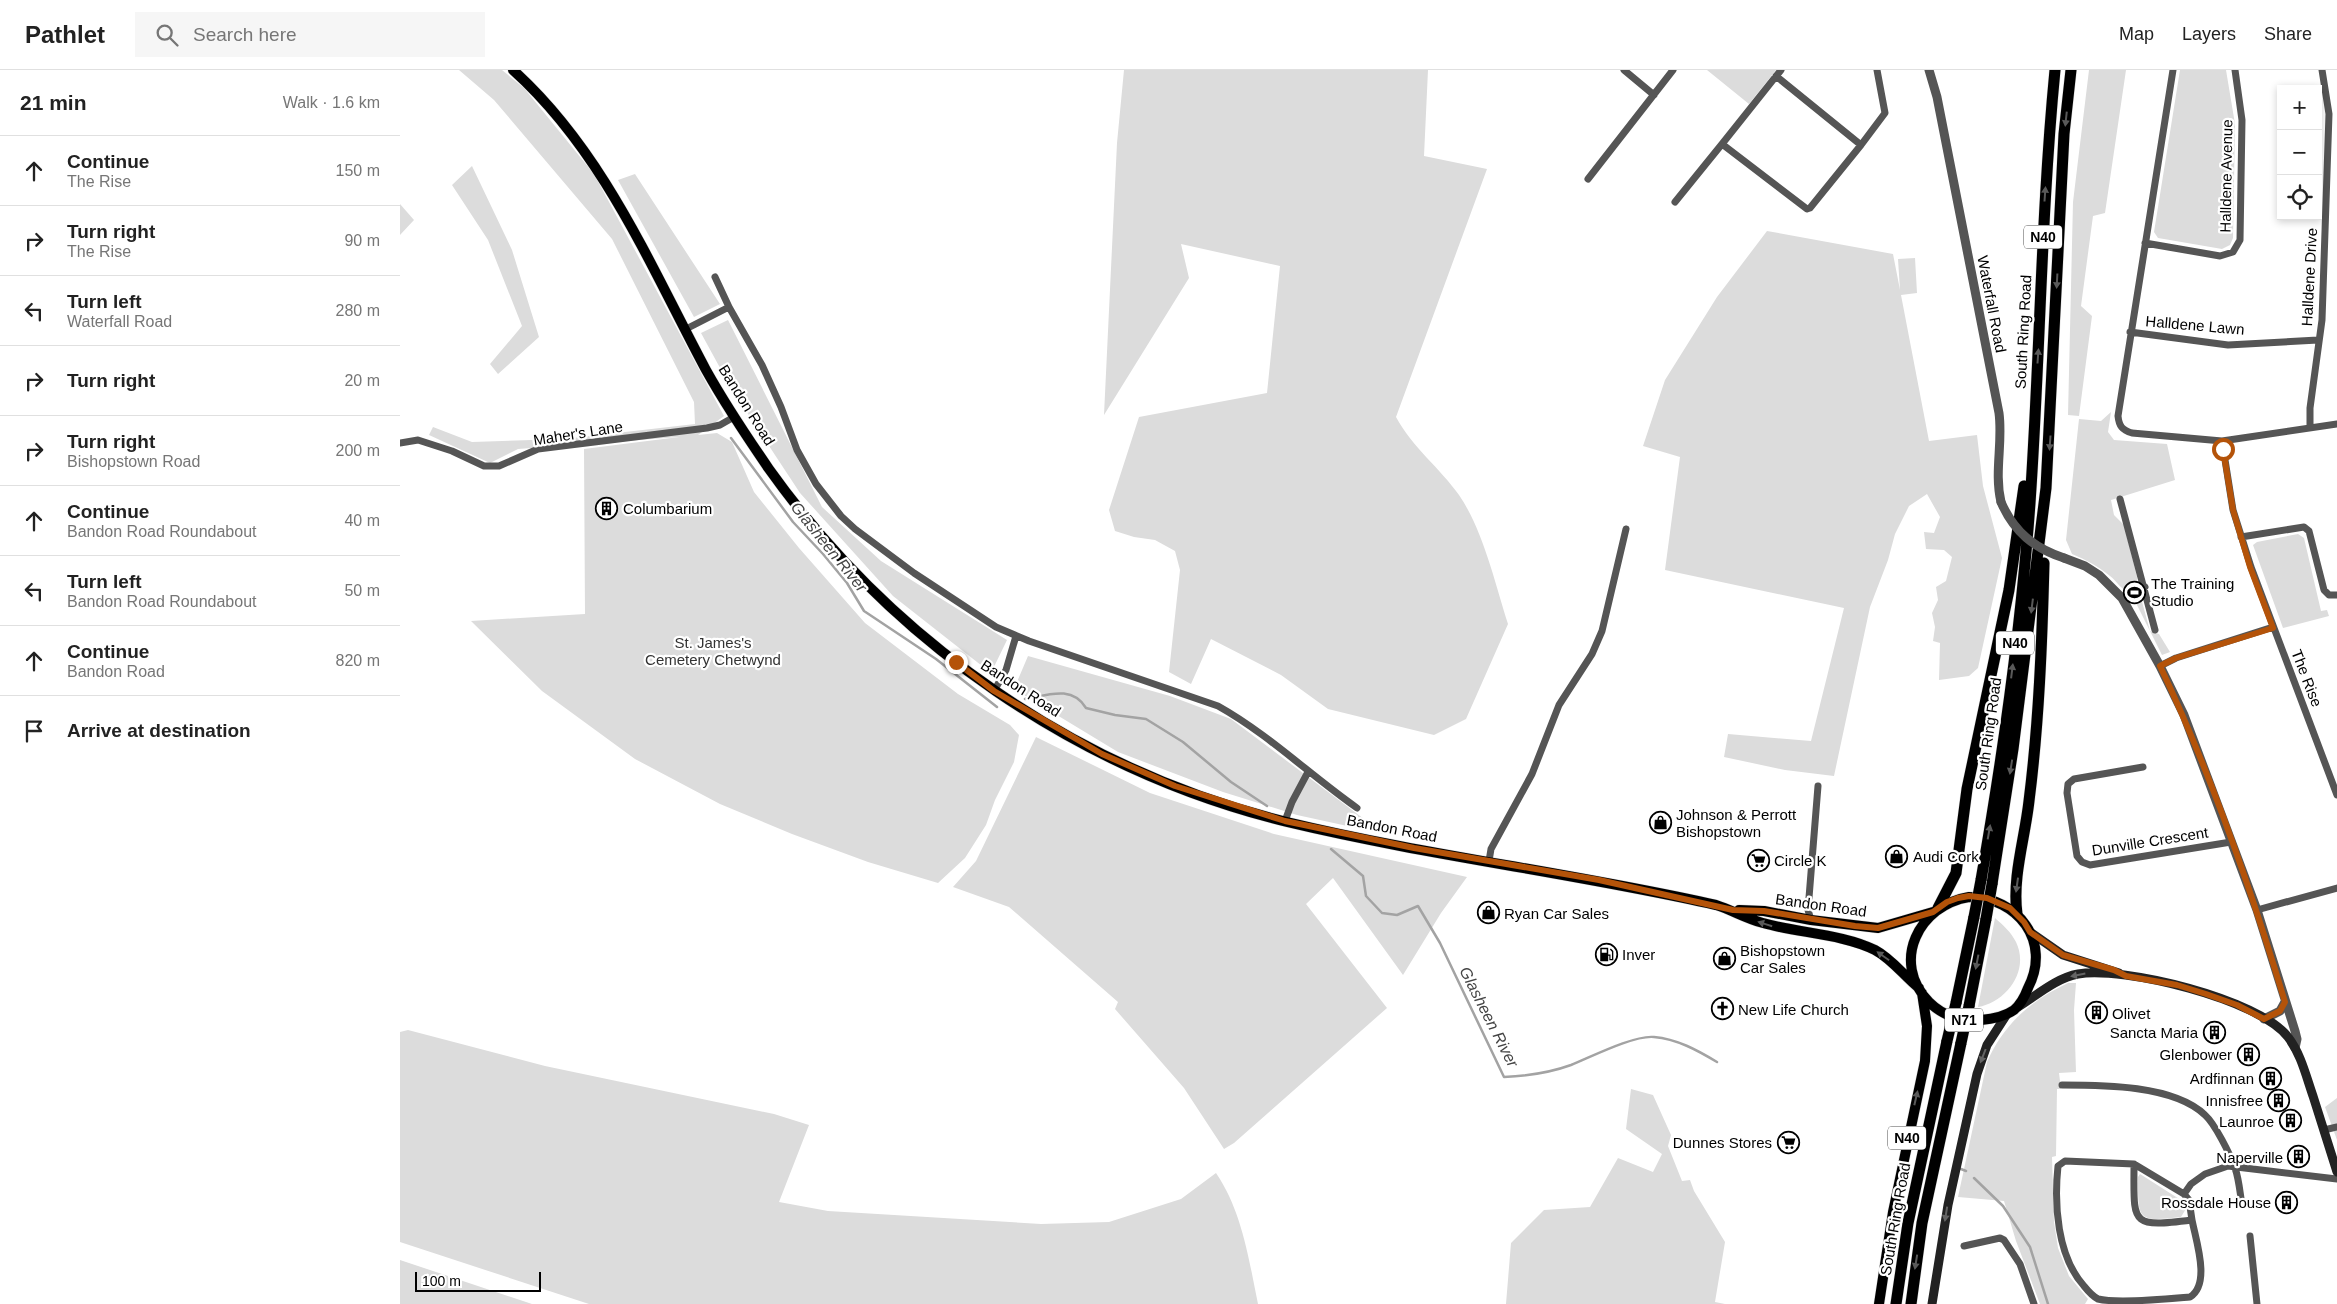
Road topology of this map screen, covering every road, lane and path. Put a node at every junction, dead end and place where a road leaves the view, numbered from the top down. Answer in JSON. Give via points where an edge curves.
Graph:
{"nodes":[{"id":1,"x":512,"y":70,"type":"edge"},
{"id":2,"x":1624,"y":70,"type":"edge"},
{"id":3,"x":1673,"y":70,"type":"edge"},
{"id":4,"x":1781,"y":70,"type":"edge"},
{"id":5,"x":1877,"y":70,"type":"edge"},
{"id":6,"x":1929,"y":70,"type":"edge"},
{"id":7,"x":2054,"y":70,"type":"edge"},
{"id":8,"x":2071,"y":70,"type":"edge"},
{"id":9,"x":2173,"y":70,"type":"edge"},
{"id":10,"x":2234,"y":70,"type":"edge"},
{"id":11,"x":2322,"y":70,"type":"edge"},
{"id":12,"x":1776,"y":76,"type":"junction"},
{"id":13,"x":1654,"y":95,"type":"junction"},
{"id":14,"x":1722,"y":144,"type":"junction"},
{"id":15,"x":1861,"y":145,"type":"junction"},
{"id":16,"x":1588,"y":179,"type":"dead end"},
{"id":17,"x":1675,"y":202,"type":"dead end"},
{"id":18,"x":2145,"y":244,"type":"junction"},
{"id":19,"x":715,"y":277,"type":"dead end"},
{"id":20,"x":729,"y":307,"type":"junction"},
{"id":21,"x":686,"y":330,"type":"junction"},
{"id":22,"x":2130,"y":332,"type":"junction"},
{"id":23,"x":2318,"y":340,"type":"junction"},
{"id":24,"x":2034,"y":404,"type":"junction"},
{"id":25,"x":734,"y":417,"type":"junction"},
{"id":26,"x":2337,"y":424,"type":"edge"},
{"id":27,"x":2310,"y":426,"type":"junction"},
{"id":28,"x":2222,"y":441,"type":"junction"},
{"id":29,"x":400,"y":443,"type":"edge"},
{"id":30,"x":2046,"y":488,"type":"junction"},
{"id":31,"x":2120,"y":499,"type":"dead end"},
{"id":32,"x":1626,"y":529,"type":"dead end"},
{"id":33,"x":2241,"y":537,"type":"junction"},
{"id":34,"x":2145,"y":587,"type":"junction"},
{"id":35,"x":2337,"y":595,"type":"edge"},
{"id":36,"x":2122,"y":598,"type":"junction"},
{"id":37,"x":2273,"y":628,"type":"junction"},
{"id":38,"x":2155,"y":630,"type":"dead end"},
{"id":39,"x":1016,"y":636,"type":"junction"},
{"id":40,"x":2160,"y":666,"type":"junction"},
{"id":41,"x":994,"y":691,"type":"junction"},
{"id":42,"x":2143,"y":767,"type":"dead end"},
{"id":43,"x":1308,"y":772,"type":"junction"},
{"id":44,"x":1818,"y":786,"type":"dead end"},
{"id":45,"x":2337,"y":794,"type":"edge"},
{"id":46,"x":1357,"y":808,"type":"dead end"},
{"id":47,"x":1285,"y":821,"type":"junction"},
{"id":48,"x":2231,"y":842,"type":"junction"},
{"id":49,"x":1489,"y":861,"type":"junction"},
{"id":50,"x":2337,"y":888,"type":"edge"},
{"id":51,"x":1733,"y":910,"type":"junction"},
{"id":52,"x":1936,"y":910,"type":"junction"},
{"id":53,"x":2257,"y":910,"type":"junction"},
{"id":54,"x":2017,"y":914,"type":"junction"},
{"id":55,"x":1807,"y":916,"type":"junction"},
{"id":56,"x":1980,"y":918,"type":"junction"},
{"id":57,"x":2030,"y":932,"type":"junction"},
{"id":58,"x":2126,"y":976,"type":"junction"},
{"id":59,"x":1920,"y":990,"type":"junction"},
{"id":60,"x":2285,"y":1002,"type":"junction"},
{"id":61,"x":2018,"y":1007,"type":"junction"},
{"id":62,"x":2007,"y":1014,"type":"junction"},
{"id":63,"x":2264,"y":1019,"type":"junction"},
{"id":64,"x":2295,"y":1048,"type":"junction"},
{"id":65,"x":2062,"y":1085,"type":"dead end"},
{"id":66,"x":2337,"y":1127,"type":"edge"},
{"id":67,"x":2324,"y":1130,"type":"junction"},
{"id":68,"x":2134,"y":1164,"type":"junction"},
{"id":69,"x":2235,"y":1167,"type":"junction"},
{"id":70,"x":2337,"y":1172,"type":"edge"},
{"id":71,"x":2337,"y":1179,"type":"edge"},
{"id":72,"x":2184,"y":1194,"type":"junction"},
{"id":73,"x":2242,"y":1205,"type":"dead end"},
{"id":74,"x":2192,"y":1220,"type":"junction"},
{"id":75,"x":2250,"y":1236,"type":"dead end"},
{"id":76,"x":1964,"y":1246,"type":"dead end"},
{"id":77,"x":1879,"y":1304,"type":"edge"},
{"id":78,"x":1896,"y":1304,"type":"edge"},
{"id":79,"x":1911,"y":1304,"type":"edge"},
{"id":80,"x":1932,"y":1304,"type":"edge"},
{"id":81,"x":2034,"y":1304,"type":"edge"},
{"id":82,"x":2257,"y":1304,"type":"edge"}],
"edges":[{"from":1,"to":21,"type":"main road","name":"Bandon Road","number":"N71","via":[[549,108],[593,164],[617,200]]},
{"from":2,"to":13,"type":"street"},
{"from":3,"to":13,"type":"street"},
{"from":4,"to":12,"type":"street"},
{"from":5,"to":15,"type":"street","via":[[1885,113]]},
{"from":6,"to":36,"type":"street","name":"Waterfall Road","bridge":true,"via":[[1999,412],[2001,502],[2010,521],[2022,535],[2042,550],[2095,572]]},
{"from":24,"to":7,"type":"highway","name":"South Ring Road","number":"N40","one_way":true},
{"from":8,"to":30,"type":"highway","name":"South Ring Road","number":"N40","one_way":true,"via":[[2064,134]]},
{"from":9,"to":18,"type":"street"},
{"from":10,"to":18,"type":"street","name":"Halldene Avenue","via":[[2242,120],[2240,240],[2233,252],[2220,256]]},
{"from":11,"to":23,"type":"street","name":"Halldene Drive","via":[[2330,114],[2322,320]]},
{"from":12,"to":14,"type":"street"},
{"from":12,"to":15,"type":"street"},
{"from":13,"to":16,"type":"street"},
{"from":14,"to":15,"type":"street","via":[[1808,209]]},
{"from":14,"to":17,"type":"street"},
{"from":18,"to":22,"type":"street"},
{"from":19,"to":20,"type":"street"},
{"from":20,"to":21,"type":"street"},
{"from":20,"to":39,"type":"street","via":[[762,365],[797,450],[816,484],[841,516],[951,598]]},
{"from":21,"to":25,"type":"main road","name":"Bandon Road","number":"N71"},
{"from":22,"to":23,"type":"street","name":"Halldene Lawn","via":[[2228,345]]},
{"from":22,"to":28,"type":"street","via":[[2119,426],[2125,431]]},
{"from":23,"to":27,"type":"street","name":"Halldene Drive"},
{"from":24,"to":52,"type":"highway","via":[[2009,590],[1966,789],[1956,873]]},
{"from":56,"to":24,"type":"highway","name":"South Ring Road","number":"N40","one_way":true,"bridge":true,"via":[[1981,880],[2018,625],[2030,503]]},
{"from":25,"to":29,"type":"street","name":"Maher's Lane","via":[[707,428],[538,450],[499,466],[484,466],[418,440]]},
{"from":25,"to":41,"type":"main road","name":"Bandon Road","number":"N71","via":[[794,503],[870,588],[917,631]]},
{"from":26,"to":27,"type":"street"},
{"from":27,"to":28,"type":"street","via":[[2278,434]]},
{"from":28,"to":33,"type":"street","name":"The Rise","via":[[2230,497]]},
{"from":30,"to":54,"type":"highway","one_way":true,"via":[[2040,676],[2029,802],[2015,894]]},
{"from":30,"to":56,"type":"highway","name":"South Ring Road","number":"N40","one_way":true,"bridge":true,"via":[[2014,749],[1992,884]]},
{"from":31,"to":34,"type":"street"},
{"from":32,"to":49,"type":"street","via":[[1602,631],[1592,654],[1559,705],[1532,774],[1491,849]]},
{"from":33,"to":35,"type":"street","via":[[2304,527],[2309,531],[2324,590],[2329,595]]},
{"from":33,"to":37,"type":"street","name":"The Rise"},
{"from":34,"to":36,"type":"street"},
{"from":34,"to":38,"type":"street"},
{"from":36,"to":40,"type":"street","name":"Waterfall Road"},
{"from":37,"to":40,"type":"street"},
{"from":37,"to":45,"type":"street","name":"The Rise"},
{"from":39,"to":41,"type":"street","via":[[1006,670]]},
{"from":39,"to":43,"type":"street","via":[[1218,706],[1253,727]]},
{"from":40,"to":48,"type":"street","name":"Waterfall Road","via":[[2184,715]]},
{"from":41,"to":47,"type":"main road","name":"Bandon Road","number":"N71","via":[[1075,740],[1134,769],[1210,798]]},
{"from":42,"to":48,"type":"street","name":"Dunville Crescent","via":[[2074,779],[2068,784],[2076,856],[2082,862],[2090,866]]},
{"from":43,"to":46,"type":"street"},
{"from":43,"to":47,"type":"street"},
{"from":44,"to":55,"type":"street"},
{"from":47,"to":49,"type":"main road","name":"Bandon Road","number":"N71"},
{"from":48,"to":53,"type":"street","name":"Waterfall Road"},
{"from":49,"to":51,"type":"main road","name":"Bandon Road","number":"N71","via":[[1599,880]]},
{"from":50,"to":53,"type":"street"},
{"from":51,"to":55,"type":"main road","name":"Bandon Road","number":"N71"},
{"from":59,"to":51,"type":"main road","name":"Bandon Road","number":"N71","one_way":true,"via":[[1885,956],[1874,950],[1760,923]]},
{"from":52,"to":54,"type":"main road","number":"N71","via":[[1958,898],[1981,897],[1999,902]]},
{"from":52,"to":55,"type":"main road","name":"Bandon Road","number":"N71","via":[[1878,928]]},
{"from":52,"to":59,"type":"main road","number":"N71","via":[[1923,923],[1913,946],[1912,968]]},
{"from":53,"to":60,"type":"street","name":"Waterfall Road"},
{"from":54,"to":57,"type":"main road","number":"N71"},
{"from":56,"to":78,"type":"highway","name":"South Ring Road","number":"N40","bridge":true,"via":[[1947,1041],[1908,1223]]},
{"from":56,"to":79,"type":"highway","name":"South Ring Road","number":"N40","one_way":true,"bridge":true,"via":[[1969,1006],[1922,1223]]},
{"from":57,"to":58,"type":"main road","via":[[2063,955]]},
{"from":57,"to":61,"type":"main road","number":"N71","via":[[2035,949],[2035,968],[2030,986]]},
{"from":58,"to":61,"type":"main road","one_way":true,"via":[[2076,974]]},
{"from":58,"to":63,"type":"main road","via":[[2191,989],[2237,1005]]},
{"from":59,"to":62,"type":"main road","number":"N71","via":[[1936,1008],[1955,1018],[1976,1021]]},
{"from":77,"to":59,"type":"main road","number":"N40","one_way":true,"via":[[1894,1203],[1924,1061],[1927,1026]]},
{"from":60,"to":63,"type":"street","via":[[2280,1011]]},
{"from":60,"to":64,"type":"street","name":"Waterfall Road","via":[[2297,1039]]},
{"from":61,"to":62,"type":"main road","number":"N71"},
{"from":62,"to":80,"type":"main road","one_way":true,"via":[[1987,1045],[1977,1074],[1948,1204]]},
{"from":63,"to":64,"type":"main road","via":[[2286,1034]]},
{"from":64,"to":67,"type":"main road"},
{"from":65,"to":69,"type":"street","via":[[2137,1088],[2163,1094],[2198,1109],[2211,1122]]},
{"from":66,"to":67,"type":"street"},
{"from":67,"to":70,"type":"main road"},
{"from":68,"to":72,"type":"street"},
{"from":68,"to":74,"type":"street","via":[[2134,1209],[2141,1219],[2155,1225]]},
{"from":68,"to":74,"type":"street","via":[[2065,1161],[2058,1166],[2060,1236],[2073,1272],[2093,1296],[2109,1301],[2128,1301],[2190,1297],[2196,1293],[2200,1287],[2201,1272]]},
{"from":69,"to":71,"type":"street"},
{"from":69,"to":72,"type":"street","via":[[2222,1167],[2205,1174]]},
{"from":69,"to":73,"type":"street"},
{"from":72,"to":74,"type":"street","via":[[2189,1200]]},
{"from":75,"to":82,"type":"street"},
{"from":76,"to":81,"type":"street","via":[[2000,1238],[2004,1240],[2020,1264]]}]}
